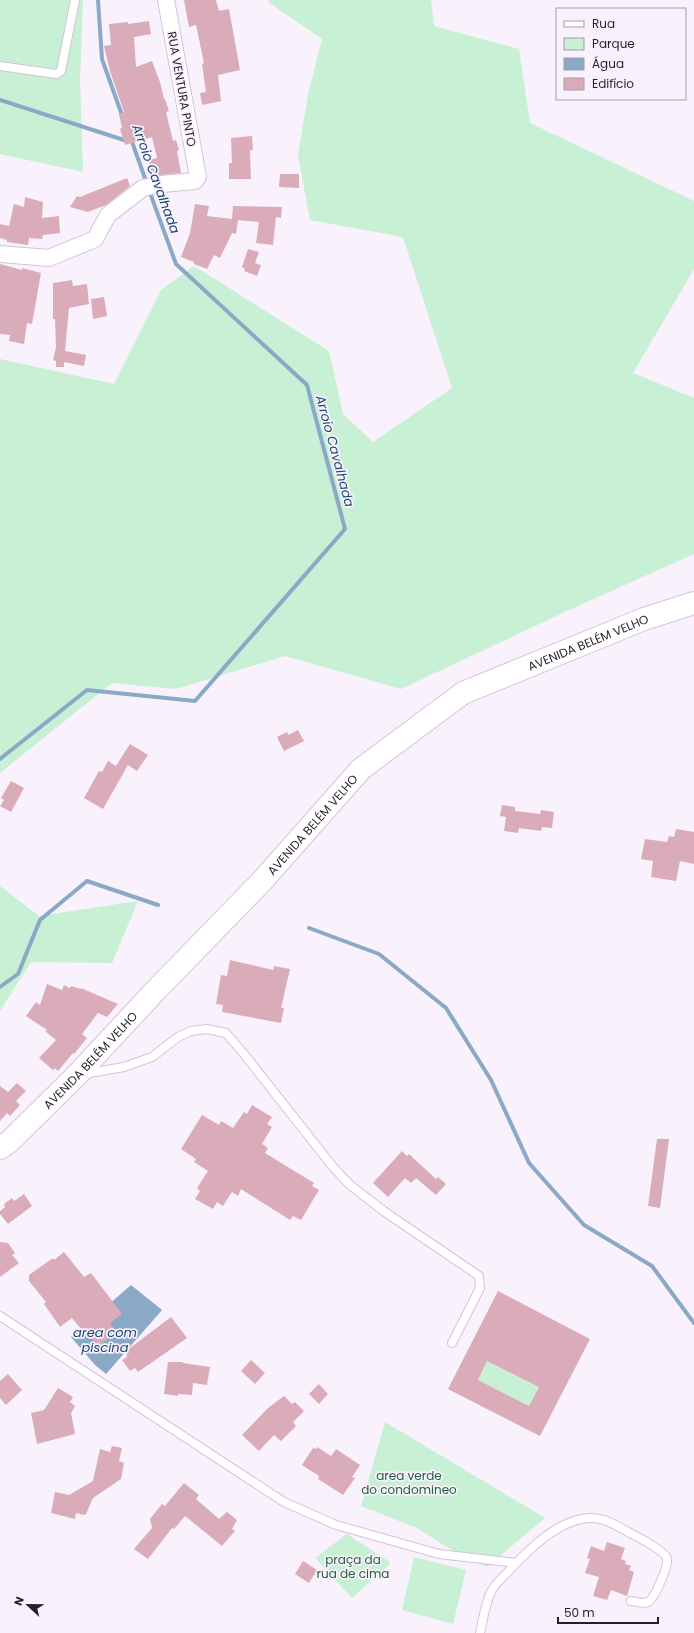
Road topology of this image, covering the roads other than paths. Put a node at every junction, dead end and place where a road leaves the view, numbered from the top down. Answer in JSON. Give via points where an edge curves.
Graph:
{"nodes":[{"id":1,"x":75,"y":0,"type":"edge"},
{"id":2,"x":166,"y":0,"type":"edge"},
{"id":3,"x":0,"y":66,"type":"edge"},
{"id":4,"x":0,"y":254,"type":"edge"},
{"id":5,"x":694,"y":603,"type":"edge"},
{"id":6,"x":76,"y":1075,"type":"junction"},
{"id":7,"x":0,"y":1148,"type":"edge"},
{"id":8,"x":0,"y":1316,"type":"edge"},
{"id":9,"x":452,"y":1343,"type":"dead end"},
{"id":10,"x":516,"y":1563,"type":"junction"},
{"id":11,"x":631,"y":1601,"type":"dead end"},
{"id":12,"x":480,"y":1633,"type":"edge"}],
"edges":[{"from":1,"to":3,"type":"lane","via":[[61,71],[56,74]]},
{"from":2,"to":4,"type":"street","name":"RUA VENTURA PINTO","via":[[198,177],[195,181],[143,188],[108,215],[95,239],[50,258]]},
{"from":5,"to":6,"type":"main road","name":"AVENIDA BELÉM VELHO","via":[[644,619],[463,693],[361,769],[262,881]]},
{"from":6,"to":7,"type":"main road","name":"AVENIDA BELÉM VELHO"},
{"from":6,"to":9,"type":"lane","via":[[124,1067],[152,1057],[178,1037],[191,1031],[207,1029],[226,1033],[350,1186],[479,1276],[480,1288]]},
{"from":8,"to":10,"type":"lane","via":[[284,1502],[336,1525],[439,1554]]},
{"from":10,"to":11,"type":"lane","via":[[549,1534],[574,1522],[591,1518],[605,1520],[662,1552],[667,1558],[667,1564],[650,1601]]},
{"from":10,"to":12,"type":"lane","via":[[491,1591]]}]}
